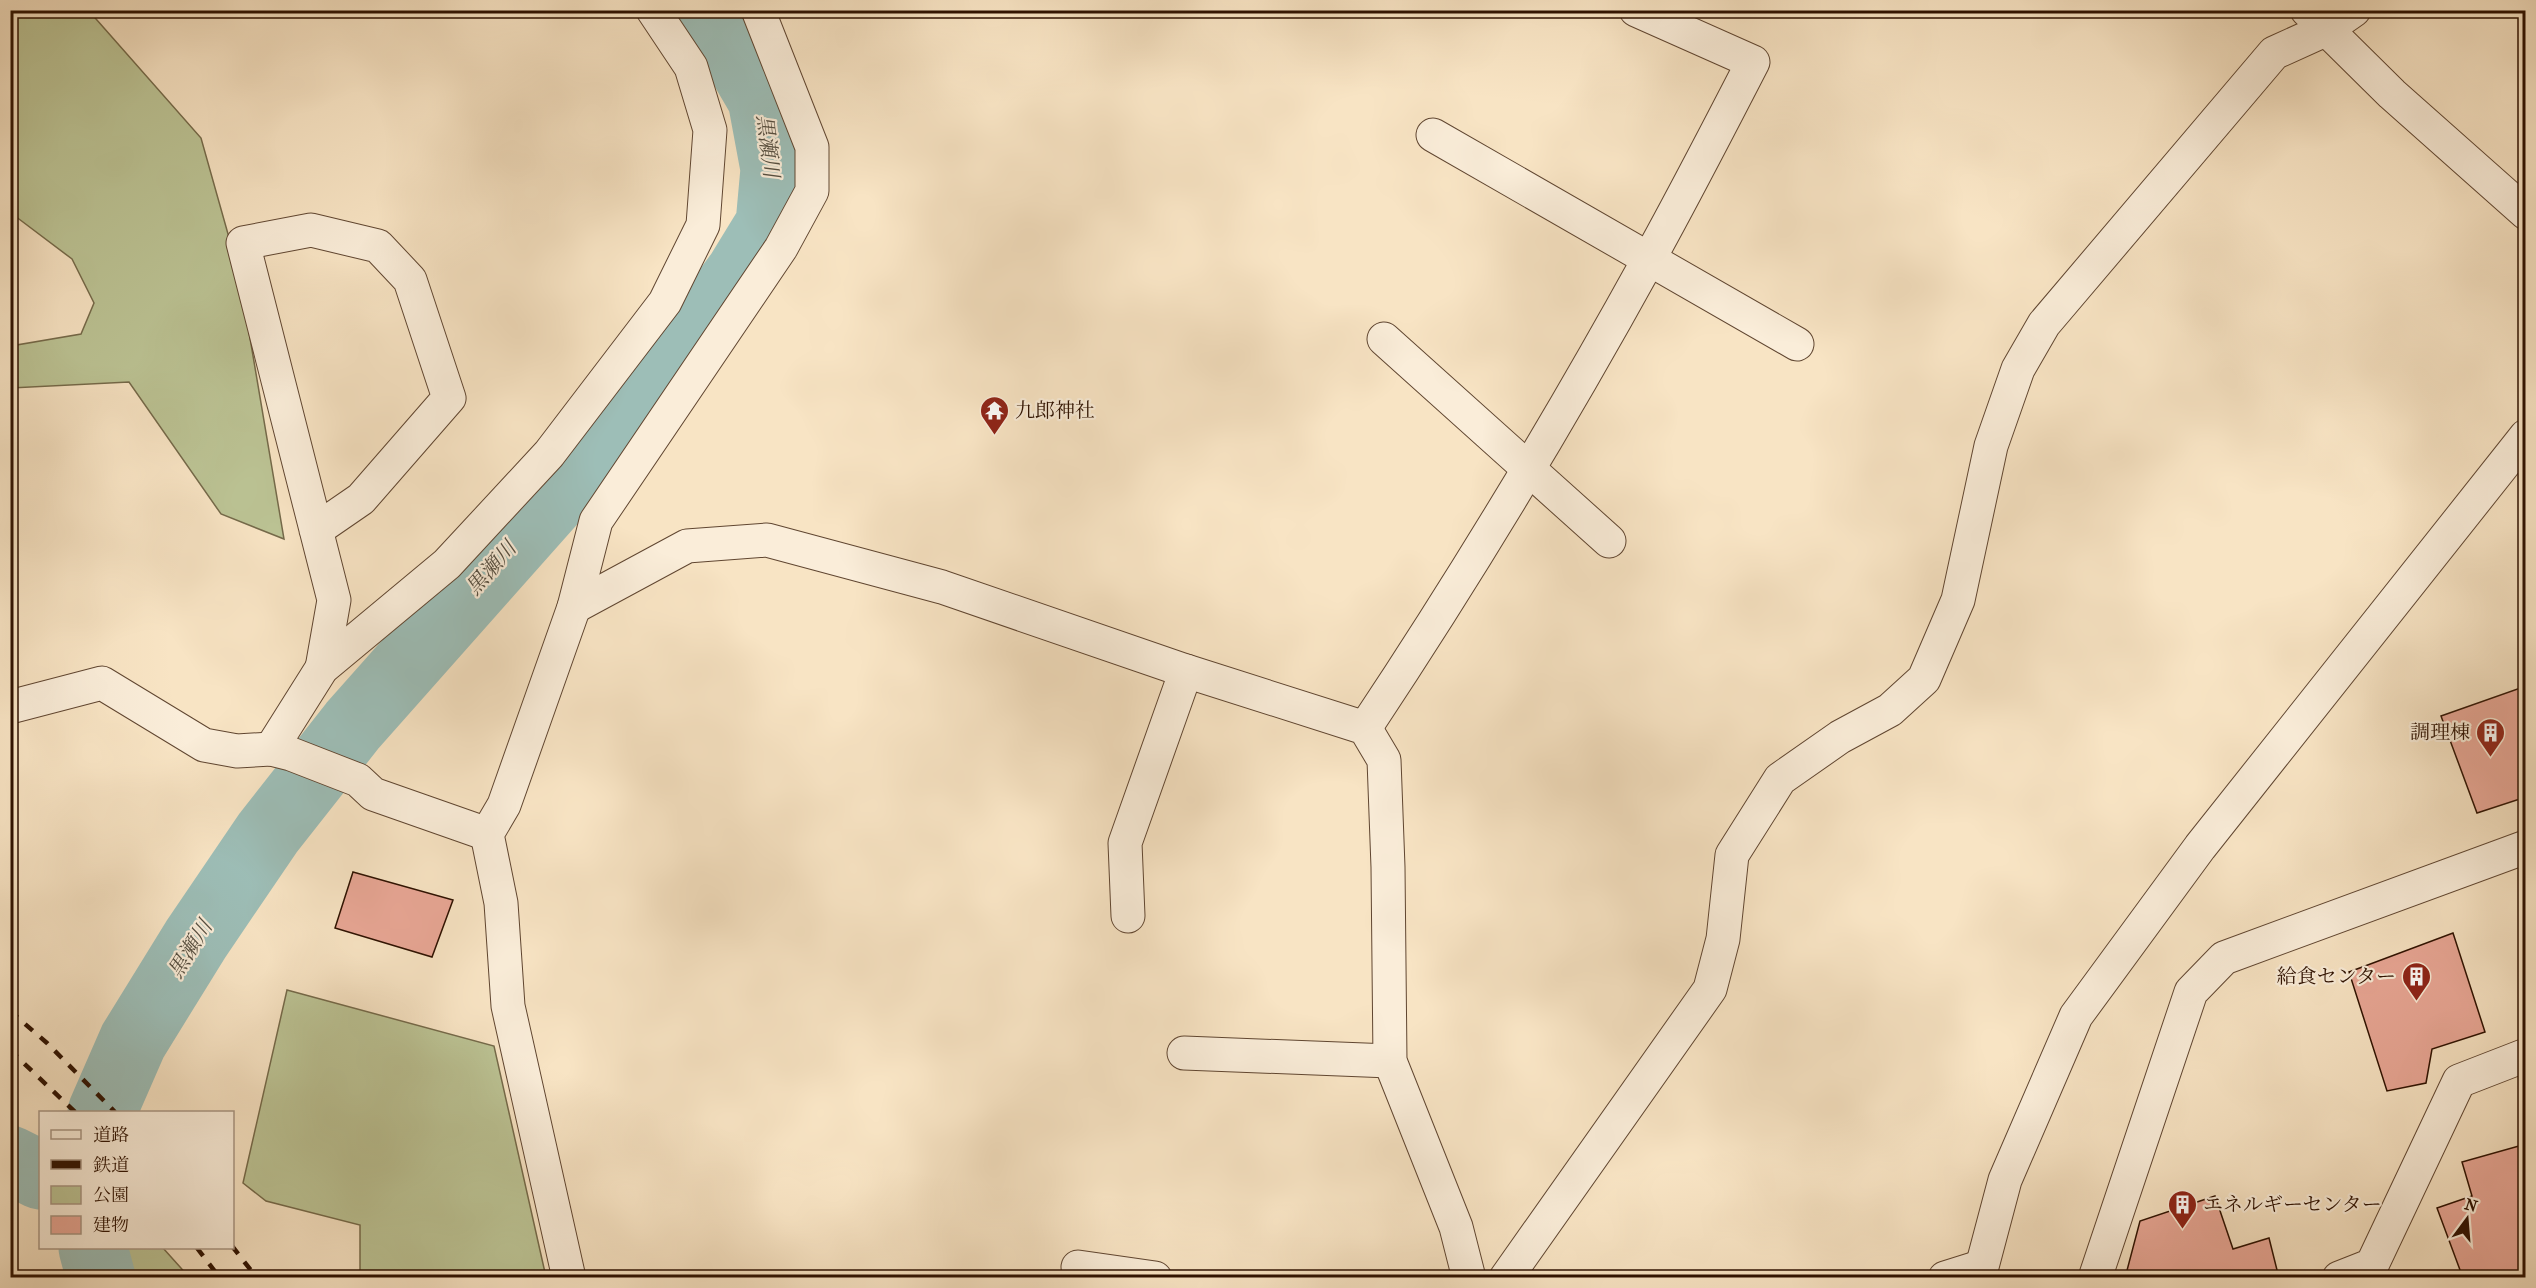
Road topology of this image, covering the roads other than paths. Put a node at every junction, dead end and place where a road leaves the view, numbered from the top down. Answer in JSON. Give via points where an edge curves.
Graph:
{"nodes":[{"id":1,"x":653,"y":10,"type":"edge"},
{"id":2,"x":758,"y":10,"type":"edge"},
{"id":3,"x":1636,"y":10,"type":"edge"},
{"id":4,"x":2354,"y":10,"type":"edge"},
{"id":5,"x":2317,"y":20,"type":"edge"},
{"id":6,"x":1433,"y":135,"type":"dead end"},
{"id":7,"x":2526,"y":213,"type":"edge"},
{"id":8,"x":1650,"y":258,"type":"junction"},
{"id":9,"x":1384,"y":339,"type":"dead end"},
{"id":10,"x":1797,"y":344,"type":"dead end"},
{"id":11,"x":2526,"y":436,"type":"edge"},
{"id":12,"x":1529,"y":468,"type":"junction"},
{"id":13,"x":316,"y":530,"type":"junction"},
{"id":14,"x":1609,"y":541,"type":"dead end"},
{"id":15,"x":574,"y":607,"type":"junction"},
{"id":16,"x":322,"y":668,"type":"junction"},
{"id":17,"x":1186,"y":671,"type":"junction"},
{"id":18,"x":10,"y":707,"type":"edge"},
{"id":19,"x":1365,"y":728,"type":"junction"},
{"id":20,"x":281,"y":751,"type":"junction"},
{"id":21,"x":487,"y":834,"type":"junction"},
{"id":22,"x":2523,"y":848,"type":"dead end"},
{"id":23,"x":1128,"y":916,"type":"dead end"},
{"id":24,"x":1184,"y":1053,"type":"dead end"},
{"id":25,"x":2526,"y":1055,"type":"edge"},
{"id":26,"x":1390,"y":1061,"type":"junction"},
{"id":27,"x":1078,"y":1267,"type":"dead end"},
{"id":28,"x":1980,"y":1273,"type":"edge"},
{"id":29,"x":568,"y":1278,"type":"edge"},
{"id":30,"x":1155,"y":1278,"type":"edge"},
{"id":31,"x":1469,"y":1278,"type":"edge"},
{"id":32,"x":1506,"y":1278,"type":"edge"},
{"id":33,"x":1945,"y":1278,"type":"edge"},
{"id":34,"x":2095,"y":1278,"type":"edge"},
{"id":35,"x":2339,"y":1278,"type":"edge"}],
"edges":[{"from":1,"to":16,"type":"street","via":[[691,67],[710,130],[703,225],[665,302],[549,454],[447,564]]},
{"from":2,"to":15,"type":"street","via":[[812,147],[812,191],[781,248],[596,521]]},
{"from":3,"to":8,"type":"street","via":[[1753,62]]},
{"from":4,"to":5,"type":"street"},
{"from":5,"to":7,"type":"street","via":[[2392,94]]},
{"from":5,"to":32,"type":"street","via":[[2274,53],[2044,324],[2018,369],[1991,446],[1958,600],[1924,679],[1890,710],[1840,737],[1780,779],[1732,855],[1723,939],[1710,989]]},
{"from":6,"to":8,"type":"street"},
{"from":8,"to":10,"type":"street"},
{"from":8,"to":12,"type":"street"},
{"from":9,"to":12,"type":"street"},
{"from":11,"to":28,"type":"street","via":[[2200,848],[2076,1016],[2005,1180]]},
{"from":12,"to":14,"type":"street"},
{"from":12,"to":19,"type":"street"},
{"from":13,"to":13,"type":"street","via":[[243,243],[310,230],[378,246],[410,280],[449,398],[361,499]]},
{"from":13,"to":16,"type":"street","via":[[334,600]]},
{"from":15,"to":17,"type":"street","via":[[687,546],[767,540],[942,587]]},
{"from":15,"to":21,"type":"street","via":[[504,805]]},
{"from":16,"to":20,"type":"street"},
{"from":17,"to":19,"type":"street"},
{"from":17,"to":23,"type":"street","via":[[1125,843]]},
{"from":18,"to":20,"type":"street","via":[[102,683],[204,745],[237,752]]},
{"from":19,"to":26,"type":"street","via":[[1384,760]]},
{"from":20,"to":21,"type":"street","via":[[358,780],[373,794]]},
{"from":21,"to":29,"type":"street","via":[[501,903],[508,1006]]},
{"from":22,"to":34,"type":"street","via":[[2224,958],[2191,992]]},
{"from":24,"to":26,"type":"street"},
{"from":25,"to":35,"type":"street","via":[[2459,1081],[2372,1265]]},
{"from":26,"to":31,"type":"street","via":[[1456,1227]]},
{"from":27,"to":30,"type":"street"},
{"from":28,"to":33,"type":"street"}]}
